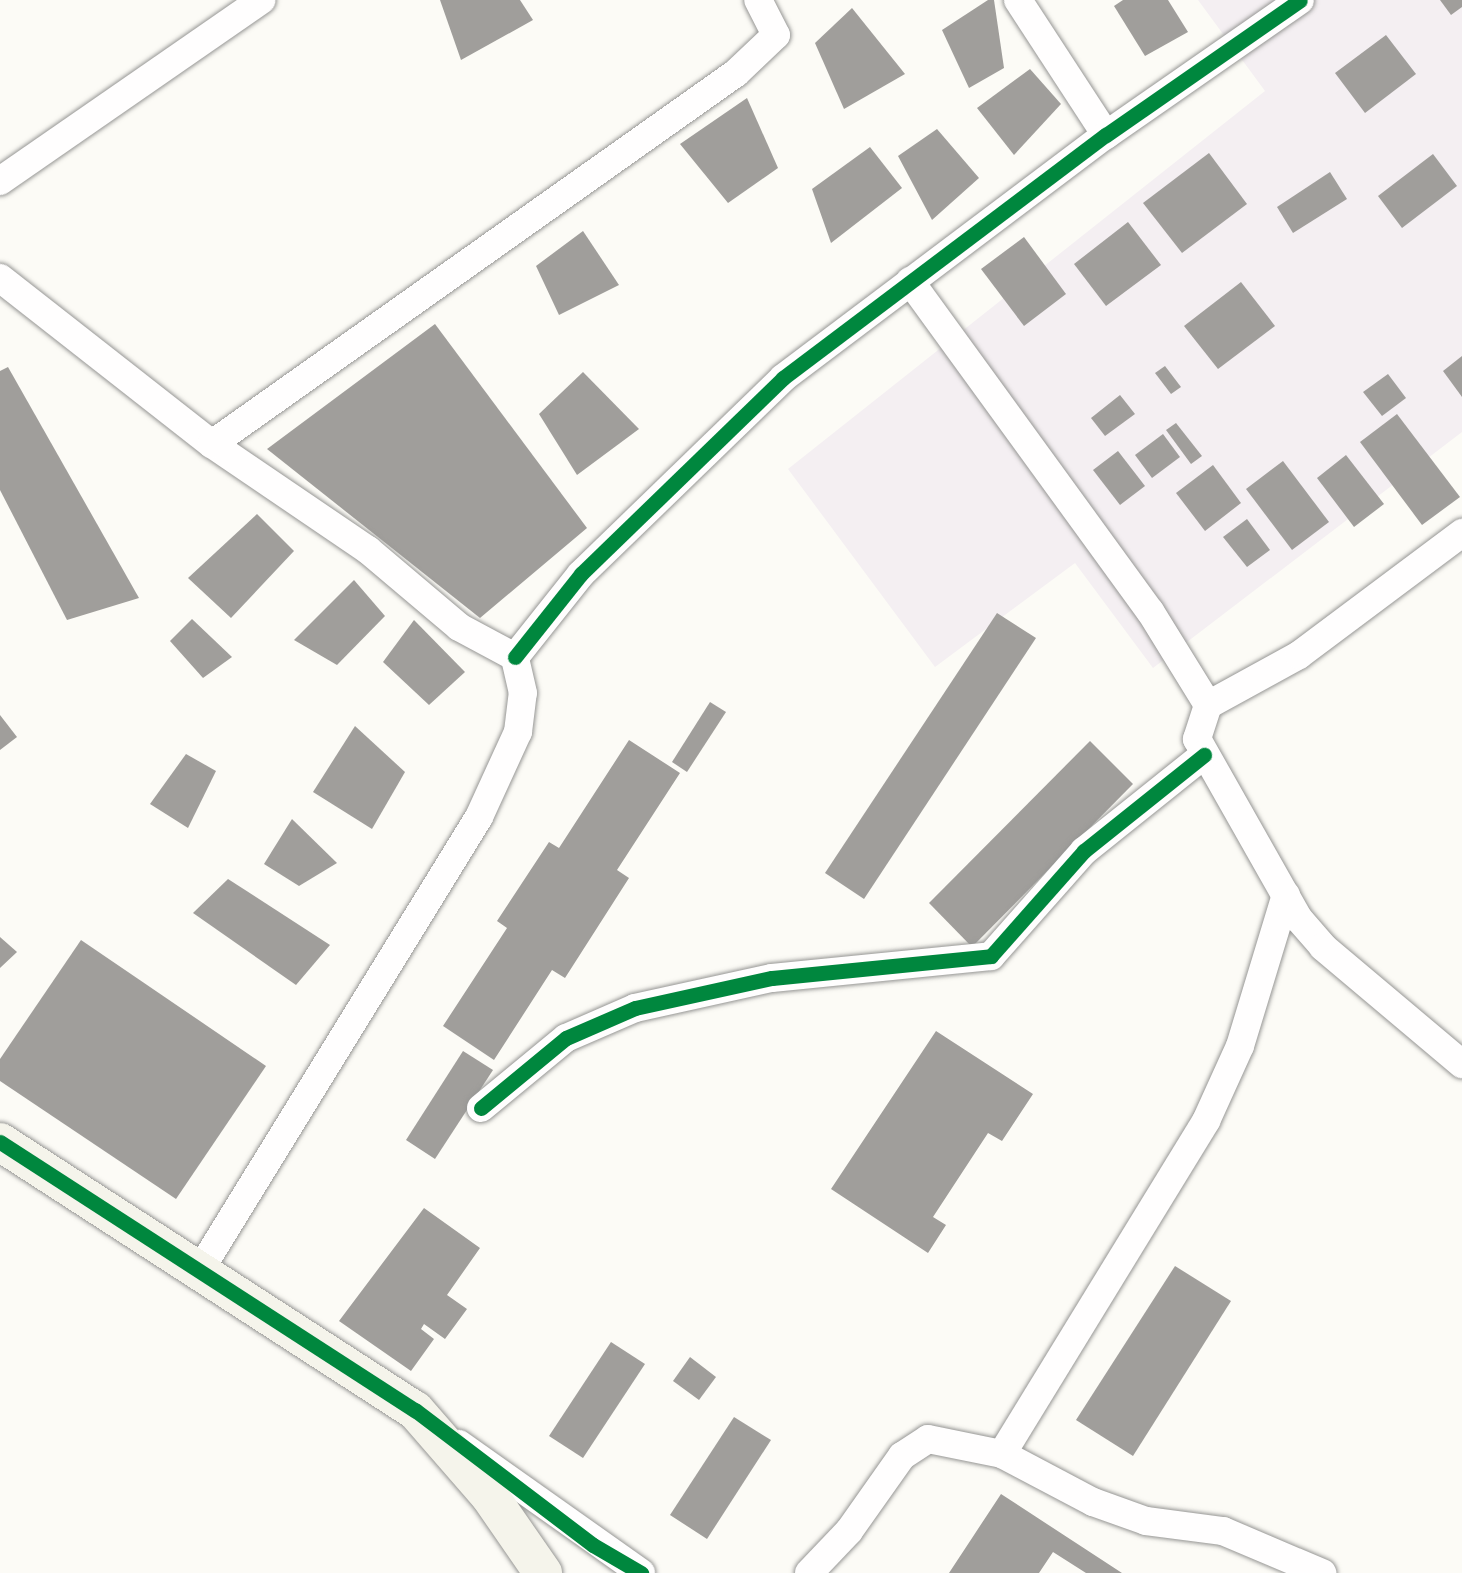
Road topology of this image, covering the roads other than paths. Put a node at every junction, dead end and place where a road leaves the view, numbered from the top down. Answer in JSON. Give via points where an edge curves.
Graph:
{"nodes":[{"id":1,"x":261,"y":0,"type":"edge"},
{"id":2,"x":758,"y":0,"type":"edge"},
{"id":3,"x":1018,"y":0,"type":"edge"},
{"id":4,"x":1300,"y":0,"type":"edge"},
{"id":5,"x":1106,"y":135,"type":"junction"},
{"id":6,"x":0,"y":182,"type":"edge"},
{"id":7,"x":0,"y":278,"type":"edge"},
{"id":8,"x":910,"y":281,"type":"junction"},
{"id":9,"x":212,"y":444,"type":"junction"},
{"id":10,"x":1462,"y":533,"type":"edge"},
{"id":11,"x":515,"y":657,"type":"junction"},
{"id":12,"x":1208,"y":705,"type":"junction"},
{"id":13,"x":1204,"y":755,"type":"junction"},
{"id":14,"x":1286,"y":895,"type":"junction"},
{"id":15,"x":1462,"y":1064,"type":"edge"},
{"id":16,"x":481,"y":1108,"type":"dead end"},
{"id":17,"x":0,"y":1142,"type":"edge"},
{"id":18,"x":197,"y":1275,"type":"junction"},
{"id":19,"x":415,"y":1410,"type":"junction"},
{"id":20,"x":1002,"y":1454,"type":"junction"},
{"id":21,"x":543,"y":1573,"type":"edge"},
{"id":22,"x":642,"y":1573,"type":"edge"},
{"id":23,"x":809,"y":1573,"type":"edge"},
{"id":24,"x":1322,"y":1573,"type":"edge"}],
"edges":[{"from":1,"to":6,"type":"street"},
{"from":2,"to":9,"type":"street","via":[[776,35],[736,73]]},
{"from":3,"to":5,"type":"street"},
{"from":4,"to":5,"type":"street"},
{"from":5,"to":8,"type":"street"},
{"from":7,"to":9,"type":"street"},
{"from":8,"to":11,"type":"street","via":[[783,378],[675,478],[581,574]]},
{"from":8,"to":12,"type":"street","via":[[1150,611]]},
{"from":9,"to":11,"type":"street","via":[[368,550],[459,627]]},
{"from":10,"to":12,"type":"street","via":[[1299,655]]},
{"from":11,"to":18,"type":"street","via":[[523,693],[518,732],[480,817]]},
{"from":12,"to":13,"type":"street","via":[[1197,725]]},
{"from":13,"to":14,"type":"street"},
{"from":13,"to":16,"type":"street","via":[[1084,850],[991,956],[772,978],[635,1008],[566,1038]]},
{"from":14,"to":15,"type":"street","via":[[1323,948]]},
{"from":14,"to":20,"type":"street","via":[[1240,1046],[1206,1121]]},
{"from":17,"to":18,"type":"street"},
{"from":18,"to":19,"type":"street"},
{"from":19,"to":21,"type":"street"},
{"from":19,"to":22,"type":"street","via":[[593,1545]]},
{"from":20,"to":23,"type":"street","via":[[928,1439],[902,1456],[849,1532]]},
{"from":20,"to":24,"type":"street","via":[[1128,1515],[1222,1530]]}]}
